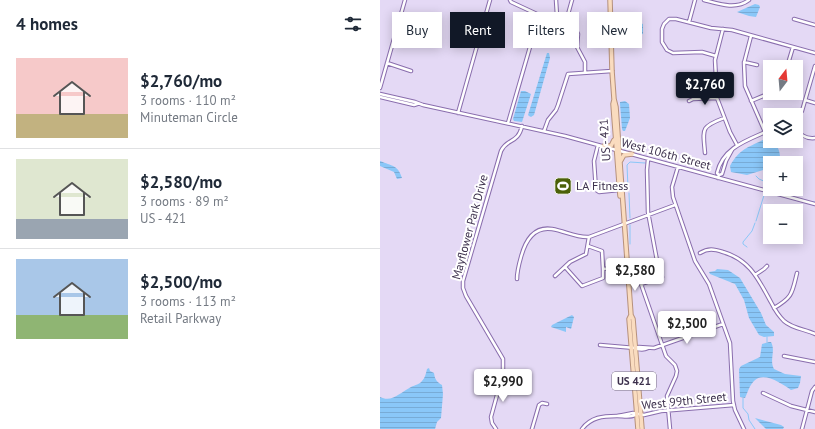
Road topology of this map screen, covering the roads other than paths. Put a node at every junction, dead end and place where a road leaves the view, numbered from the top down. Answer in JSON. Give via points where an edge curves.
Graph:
{"nodes":[{"id":1,"x":405,"y":0,"type":"edge"},
{"id":2,"x":490,"y":0,"type":"edge"},
{"id":3,"x":510,"y":0,"type":"edge"},
{"id":4,"x":556,"y":0,"type":"edge"},
{"id":5,"x":572,"y":0,"type":"edge"},
{"id":6,"x":610,"y":0,"type":"edge"},
{"id":7,"x":695,"y":0,"type":"edge"},
{"id":8,"x":704,"y":0,"type":"edge"},
{"id":9,"x":749,"y":0,"type":"edge"},
{"id":10,"x":714,"y":1,"type":"edge"},
{"id":11,"x":794,"y":19,"type":"dead end"},
{"id":12,"x":689,"y":22,"type":"junction"},
{"id":13,"x":815,"y":25,"type":"edge"},
{"id":14,"x":723,"y":29,"type":"junction"},
{"id":15,"x":751,"y":36,"type":"junction"},
{"id":16,"x":793,"y":47,"type":"junction"},
{"id":17,"x":530,"y":48,"type":"edge"},
{"id":18,"x":815,"y":53,"type":"edge"},
{"id":19,"x":716,"y":56,"type":"junction"},
{"id":20,"x":789,"y":60,"type":"edge"},
{"id":21,"x":744,"y":62,"type":"junction"},
{"id":22,"x":387,"y":63,"type":"junction"},
{"id":23,"x":757,"y":65,"type":"dead end"},
{"id":24,"x":815,"y":66,"type":"edge"},
{"id":25,"x":411,"y":71,"type":"dead end"},
{"id":26,"x":612,"y":71,"type":"junction"},
{"id":27,"x":585,"y":73,"type":"junction"},
{"id":28,"x":380,"y":88,"type":"edge"},
{"id":29,"x":380,"y":94,"type":"edge"},
{"id":30,"x":763,"y":96,"type":"edge"},
{"id":31,"x":380,"y":97,"type":"edge"},
{"id":32,"x":717,"y":98,"type":"junction"},
{"id":33,"x":614,"y":99,"type":"junction"},
{"id":34,"x":805,"y":100,"type":"junction"},
{"id":35,"x":689,"y":101,"type":"dead end"},
{"id":36,"x":751,"y":101,"type":"junction"},
{"id":37,"x":815,"y":103,"type":"edge"},
{"id":38,"x":417,"y":104,"type":"junction"},
{"id":39,"x":802,"y":108,"type":"edge"},
{"id":40,"x":458,"y":113,"type":"junction"},
{"id":41,"x":724,"y":118,"type":"junction"},
{"id":42,"x":508,"y":124,"type":"junction"},
{"id":43,"x":522,"y":126,"type":"junction"},
{"id":44,"x":763,"y":128,"type":"edge"},
{"id":45,"x":544,"y":131,"type":"junction"},
{"id":46,"x":763,"y":133,"type":"edge"},
{"id":47,"x":803,"y":136,"type":"edge"},
{"id":48,"x":615,"y":138,"type":"junction"},
{"id":49,"x":815,"y":138,"type":"edge"},
{"id":50,"x":598,"y":145,"type":"junction"},
{"id":51,"x":738,"y":145,"type":"junction"},
{"id":52,"x":604,"y":146,"type":"junction"},
{"id":53,"x":618,"y":150,"type":"junction"},
{"id":54,"x":705,"y":153,"type":"dead end"},
{"id":55,"x":632,"y":154,"type":"junction"},
{"id":56,"x":648,"y":159,"type":"junction"},
{"id":57,"x":620,"y":163,"type":"junction"},
{"id":58,"x":678,"y":166,"type":"junction"},
{"id":59,"x":719,"y":176,"type":"junction"},
{"id":60,"x":619,"y":190,"type":"junction"},
{"id":61,"x":622,"y":202,"type":"junction"},
{"id":62,"x":815,"y":204,"type":"edge"},
{"id":63,"x":675,"y":205,"type":"junction"},
{"id":64,"x":648,"y":214,"type":"junction"},
{"id":65,"x":624,"y":225,"type":"junction"},
{"id":66,"x":589,"y":237,"type":"junction"},
{"id":67,"x":588,"y":246,"type":"junction"},
{"id":68,"x":700,"y":253,"type":"dead end"},
{"id":69,"x":767,"y":266,"type":"dead end"},
{"id":70,"x":565,"y":267,"type":"junction"},
{"id":71,"x":627,"y":267,"type":"junction"},
{"id":72,"x":604,"y":270,"type":"junction"},
{"id":73,"x":797,"y":273,"type":"dead end"},
{"id":74,"x":755,"y":275,"type":"junction"},
{"id":75,"x":554,"y":276,"type":"dead end"},
{"id":76,"x":517,"y":278,"type":"dead end"},
{"id":77,"x":774,"y":308,"type":"junction"},
{"id":78,"x":723,"y":324,"type":"junction"},
{"id":79,"x":815,"y":334,"type":"edge"},
{"id":80,"x":600,"y":345,"type":"dead end"},
{"id":81,"x":662,"y":346,"type":"junction"},
{"id":82,"x":633,"y":348,"type":"junction"},
{"id":83,"x":784,"y":356,"type":"dead end"},
{"id":84,"x":815,"y":362,"type":"edge"},
{"id":85,"x":815,"y":387,"type":"edge"},
{"id":86,"x":763,"y":393,"type":"dead end"},
{"id":87,"x":547,"y":404,"type":"dead end"},
{"id":88,"x":734,"y":405,"type":"junction"},
{"id":89,"x":668,"y":410,"type":"junction"},
{"id":90,"x":807,"y":410,"type":"junction"},
{"id":91,"x":815,"y":412,"type":"edge"},
{"id":92,"x":638,"y":415,"type":"junction"},
{"id":93,"x":496,"y":429,"type":"edge"},
{"id":94,"x":532,"y":429,"type":"edge"},
{"id":95,"x":582,"y":429,"type":"edge"},
{"id":96,"x":638,"y":429,"type":"edge"},
{"id":97,"x":642,"y":429,"type":"edge"},
{"id":98,"x":670,"y":429,"type":"edge"},
{"id":99,"x":744,"y":429,"type":"edge"},
{"id":100,"x":802,"y":429,"type":"edge"}],
"edges":[{"from":1,"to":22,"type":"street"},
{"from":2,"to":40,"type":"street"},
{"from":3,"to":4,"type":"street","via":[[546,17],[557,16]]},
{"from":5,"to":27,"type":"street","via":[[567,18],[578,34],[577,47],[585,62]]},
{"from":6,"to":26,"type":"main road","name":"US - 421","number":"US 421"},
{"from":7,"to":12,"type":"street"},
{"from":8,"to":10,"type":"street"},
{"from":9,"to":10,"type":"street","via":[[736,5]]},
{"from":11,"to":13,"type":"street"},
{"from":12,"to":14,"type":"street"},
{"from":12,"to":19,"type":"street","via":[[676,18],[665,23],[662,28],[662,42],[666,49],[673,53],[700,52]]},
{"from":14,"to":15,"type":"street"},
{"from":14,"to":19,"type":"street"},
{"from":15,"to":16,"type":"street"},
{"from":15,"to":21,"type":"street"},
{"from":16,"to":18,"type":"street"},
{"from":16,"to":20,"type":"street"},
{"from":17,"to":42,"type":"street"},
{"from":19,"to":32,"type":"street"},
{"from":21,"to":23,"type":"street"},
{"from":21,"to":36,"type":"street","via":[[745,87]]},
{"from":22,"to":25,"type":"street"},
{"from":22,"to":28,"type":"street"},
{"from":24,"to":34,"type":"street"},
{"from":26,"to":27,"type":"street"},
{"from":26,"to":33,"type":"main road","name":"US - 421","number":"US 421"},
{"from":27,"to":45,"type":"street","via":[[568,74],[556,110]]},
{"from":29,"to":38,"type":"street","name":"West 106th Street"},
{"from":30,"to":36,"type":"street"},
{"from":31,"to":38,"type":"street","name":"West 106th Street"},
{"from":32,"to":35,"type":"street"},
{"from":32,"to":41,"type":"street"},
{"from":33,"to":48,"type":"main road","name":"US - 421","number":"US 421"},
{"from":33,"to":53,"type":"main road","name":"US - 421","number":"US 421"},
{"from":34,"to":37,"type":"street"},
{"from":34,"to":39,"type":"street"},
{"from":36,"to":44,"type":"street"},
{"from":38,"to":40,"type":"street","name":"West 106th Street"},
{"from":40,"to":42,"type":"street","name":"West 106th Street"},
{"from":41,"to":51,"type":"street"},
{"from":41,"to":54,"type":"street","via":[[705,129]]},
{"from":42,"to":43,"type":"street","name":"West 106th Street"},
{"from":43,"to":45,"type":"street","name":"West 106th Street"},
{"from":43,"to":93,"type":"street","name":"Mayflower Park Drive","via":[[517,138],[501,149],[463,281],[466,296],[503,359],[502,380],[492,417]]},
{"from":45,"to":50,"type":"street","name":"West 106th Street"},
{"from":46,"to":51,"type":"street"},
{"from":47,"to":49,"type":"street"},
{"from":48,"to":52,"type":"main road","via":[[612,145]]},
{"from":48,"to":53,"type":"main road","name":"US - 421","number":"US 421"},
{"from":50,"to":52,"type":"street","name":"West 106th Street"},
{"from":50,"to":60,"type":"street","via":[[594,161],[596,190]]},
{"from":51,"to":59,"type":"street","via":[[726,154],[717,173]]},
{"from":52,"to":53,"type":"street","name":"West 106th Street"},
{"from":53,"to":55,"type":"street","name":"West 106th Street"},
{"from":53,"to":57,"type":"main road","name":"US - 421","number":"US 421"},
{"from":53,"to":60,"type":"main road","name":"US - 421","number":"US 421"},
{"from":55,"to":56,"type":"street","name":"West 106th Street"},
{"from":55,"to":57,"type":"main road","via":[[623,156]]},
{"from":56,"to":58,"type":"street","name":"West 106th Street"},
{"from":56,"to":64,"type":"street"},
{"from":57,"to":61,"type":"main road","name":"US - 421","number":"US 421"},
{"from":58,"to":59,"type":"street","name":"West 106th Street"},
{"from":58,"to":63,"type":"street","via":[[672,190]]},
{"from":59,"to":62,"type":"street","name":"West 106th Street"},
{"from":60,"to":61,"type":"main road","name":"US - 421","number":"US 421"},
{"from":61,"to":65,"type":"main road","name":"US - 421","number":"US 421"},
{"from":63,"to":64,"type":"street"},
{"from":63,"to":78,"type":"street","via":[[695,260],[708,281]]},
{"from":64,"to":65,"type":"street"},
{"from":64,"to":81,"type":"street","via":[[662,277],[641,284]]},
{"from":65,"to":66,"type":"street"},
{"from":65,"to":71,"type":"main road","name":"US - 421","number":"US 421"},
{"from":66,"to":67,"type":"street"},
{"from":66,"to":76,"type":"street","via":[[552,229],[536,232],[524,246]]},
{"from":67,"to":70,"type":"street","via":[[586,254]]},
{"from":67,"to":72,"type":"street","via":[[602,251]]},
{"from":68,"to":74,"type":"street","via":[[712,249],[730,254],[746,263]]},
{"from":69,"to":74,"type":"street"},
{"from":70,"to":72,"type":"street","via":[[582,286],[603,278]]},
{"from":70,"to":75,"type":"street"},
{"from":71,"to":72,"type":"street"},
{"from":71,"to":82,"type":"main road","name":"US - 421","number":"US 421"},
{"from":73,"to":77,"type":"street","via":[[790,297]]},
{"from":74,"to":77,"type":"street"},
{"from":77,"to":79,"type":"street","via":[[788,324]]},
{"from":78,"to":81,"type":"street"},
{"from":78,"to":88,"type":"street","via":[[731,350]]},
{"from":80,"to":82,"type":"street"},
{"from":81,"to":82,"type":"street"},
{"from":81,"to":89,"type":"street","via":[[677,371],[668,394]]},
{"from":82,"to":92,"type":"main road","name":"US - 421","number":"US 421"},
{"from":83,"to":84,"type":"street"},
{"from":85,"to":90,"type":"street"},
{"from":86,"to":90,"type":"street","via":[[791,406]]},
{"from":87,"to":94,"type":"street","via":[[541,403],[538,406]]},
{"from":88,"to":89,"type":"street","name":"West 99th Street"},
{"from":88,"to":99,"type":"street"},
{"from":89,"to":92,"type":"street","name":"West 99th Street"},
{"from":89,"to":98,"type":"street"},
{"from":90,"to":91,"type":"street"},
{"from":90,"to":100,"type":"street"},
{"from":92,"to":95,"type":"street","name":"West 99th Street","via":[[594,419]]},
{"from":92,"to":96,"type":"main road","name":"US - 421","number":"US 421"},
{"from":92,"to":97,"type":"main road","name":"US - 421","number":"US 421"}]}
